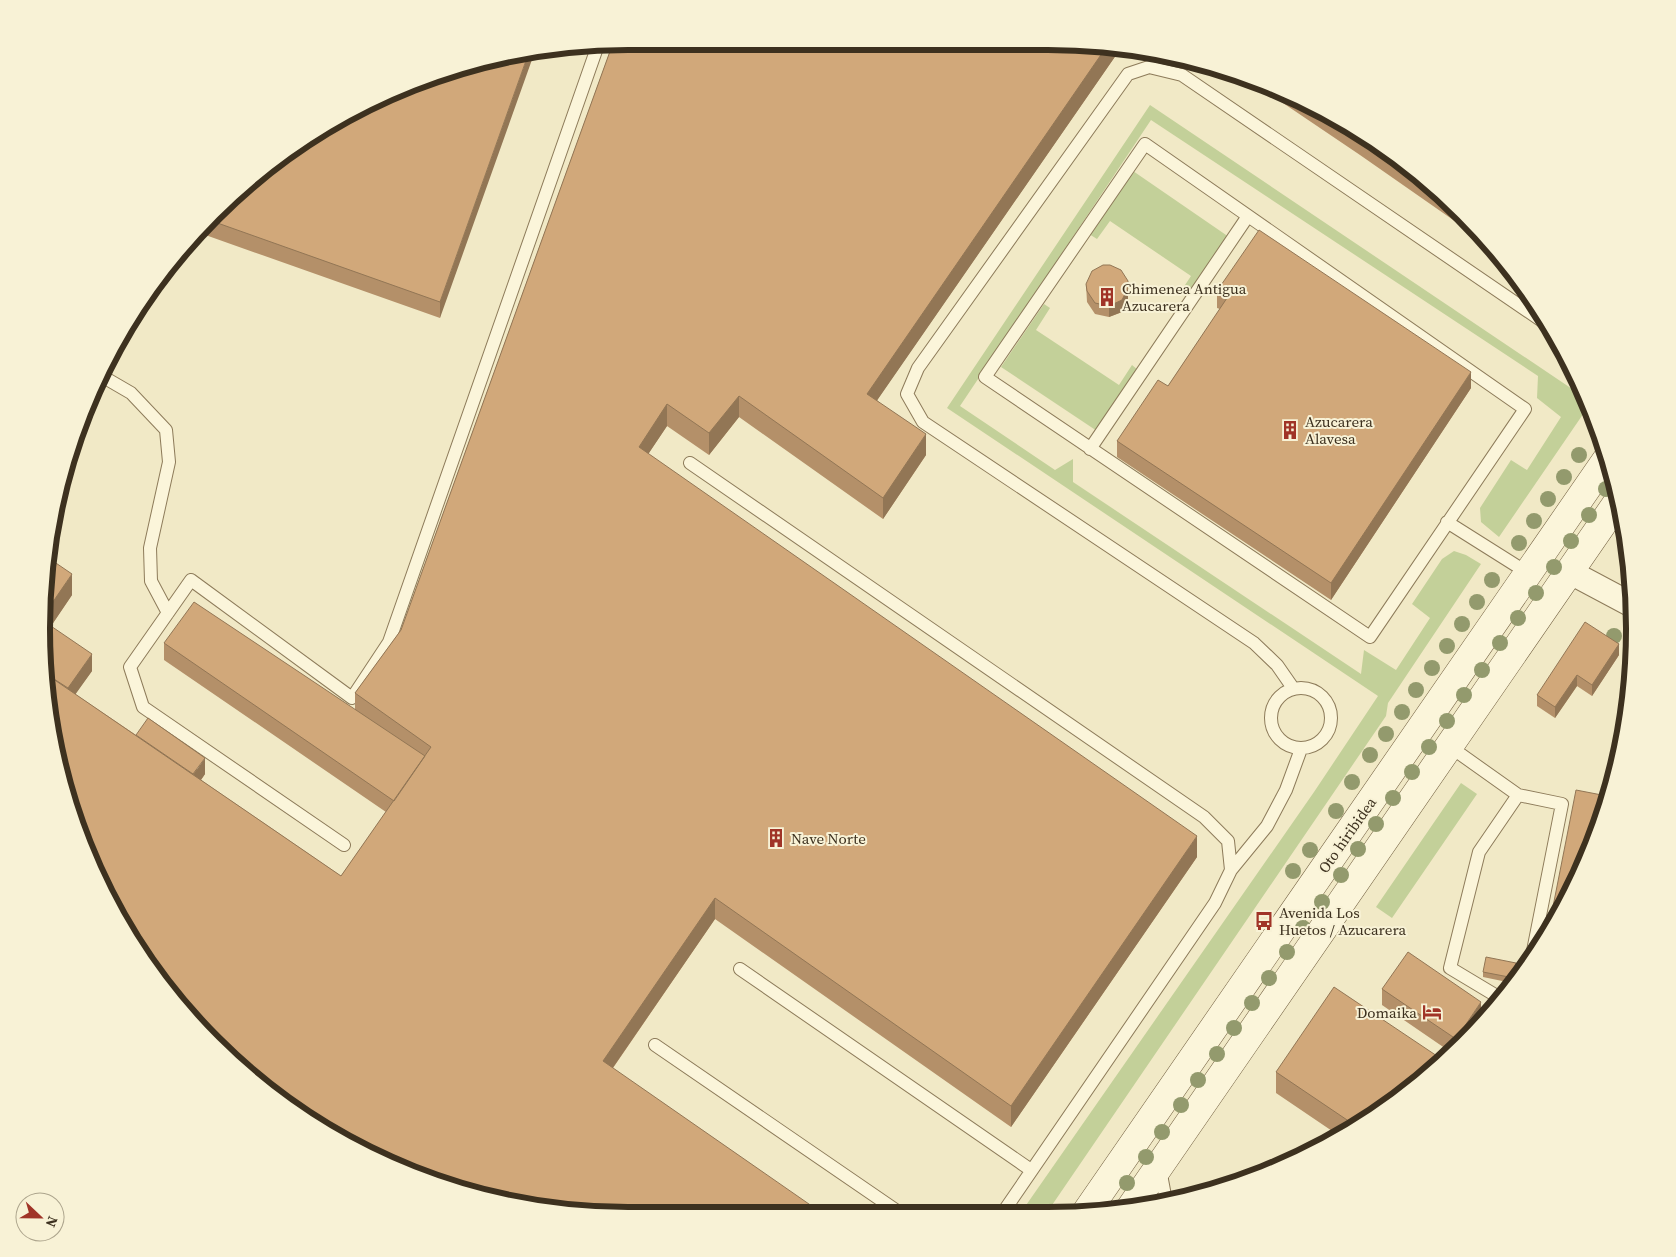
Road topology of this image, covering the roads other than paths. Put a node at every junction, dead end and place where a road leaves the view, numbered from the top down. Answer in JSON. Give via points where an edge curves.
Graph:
{"nodes":[{"id":1,"x":596,"y":51,"type":"edge"},
{"id":2,"x":1248,"y":216,"type":"junction"},
{"id":3,"x":1534,"y":315,"type":"edge"},
{"id":4,"x":107,"y":379,"type":"edge"},
{"id":5,"x":1090,"y":449,"type":"junction"},
{"id":6,"x":690,"y":463,"type":"dead end"},
{"id":7,"x":1602,"y":466,"type":"edge"},
{"id":8,"x":1613,"y":509,"type":"edge"},
{"id":9,"x":1447,"y":522,"type":"junction"},
{"id":10,"x":1570,"y":572,"type":"junction"},
{"id":11,"x":1528,"y":573,"type":"junction"},
{"id":12,"x":1625,"y":601,"type":"edge"},
{"id":13,"x":168,"y":612,"type":"junction"},
{"id":14,"x":1293,"y":688,"type":"junction"},
{"id":15,"x":1449,"y":746,"type":"junction"},
{"id":16,"x":1301,"y":749,"type":"junction"},
{"id":17,"x":1518,"y":795,"type":"junction"},
{"id":18,"x":344,"y":845,"type":"dead end"},
{"id":19,"x":1231,"y":870,"type":"junction"},
{"id":20,"x":1534,"y":942,"type":"edge"},
{"id":21,"x":740,"y":968,"type":"dead end"},
{"id":22,"x":1495,"y":995,"type":"edge"},
{"id":23,"x":655,"y":1045,"type":"dead end"},
{"id":24,"x":1159,"y":1166,"type":"junction"},
{"id":25,"x":1031,"y":1170,"type":"junction"},
{"id":26,"x":1165,"y":1195,"type":"edge"},
{"id":27,"x":1136,"y":1200,"type":"edge"},
{"id":28,"x":1091,"y":1205,"type":"edge"},
{"id":29,"x":891,"y":1207,"type":"edge"},
{"id":30,"x":1007,"y":1207,"type":"edge"}],
"edges":[{"from":1,"to":13,"type":"lane","via":[[389,642],[352,698],[191,580]]},
{"from":2,"to":5,"type":"lane"},
{"from":2,"to":5,"type":"lane","via":[[1145,144],[985,377]]},
{"from":2,"to":9,"type":"lane","via":[[1525,409]]},
{"from":3,"to":14,"type":"lane","via":[[1182,75],[1149,67],[1128,74],[918,368],[907,394],[923,422],[1254,643],[1277,664]]},
{"from":4,"to":13,"type":"lane","via":[[131,393],[166,430],[169,462],[150,548],[151,581]]},
{"from":5,"to":9,"type":"lane","via":[[1370,637]]},
{"from":6,"to":19,"type":"lane","via":[[1204,817],[1228,841]]},
{"from":7,"to":11,"type":"street","name":"Oto hiribidea"},
{"from":8,"to":10,"type":"street"},
{"from":9,"to":11,"type":"lane"},
{"from":10,"to":12,"type":"street"},
{"from":10,"to":15,"type":"street"},
{"from":11,"to":28,"type":"street","name":"Oto hiribidea"},
{"from":13,"to":18,"type":"lane","via":[[130,667],[144,707]]},
{"from":14,"to":16,"type":"lane","via":[[1278,697],[1271,713],[1273,730],[1284,743]]},
{"from":14,"to":16,"type":"lane","via":[[1311,688],[1325,698],[1332,714],[1329,731],[1318,744]]},
{"from":15,"to":17,"type":"lane"},
{"from":15,"to":24,"type":"street"},
{"from":16,"to":19,"type":"lane","via":[[1286,790],[1267,826]]},
{"from":17,"to":20,"type":"lane","via":[[1562,804]]},
{"from":17,"to":22,"type":"lane","via":[[1479,852],[1450,968]]},
{"from":19,"to":25,"type":"lane","via":[[1215,903]]},
{"from":21,"to":25,"type":"lane"},
{"from":23,"to":29,"type":"lane"},
{"from":24,"to":26,"type":"lane"},
{"from":24,"to":27,"type":"street"},
{"from":25,"to":30,"type":"lane"}]}
